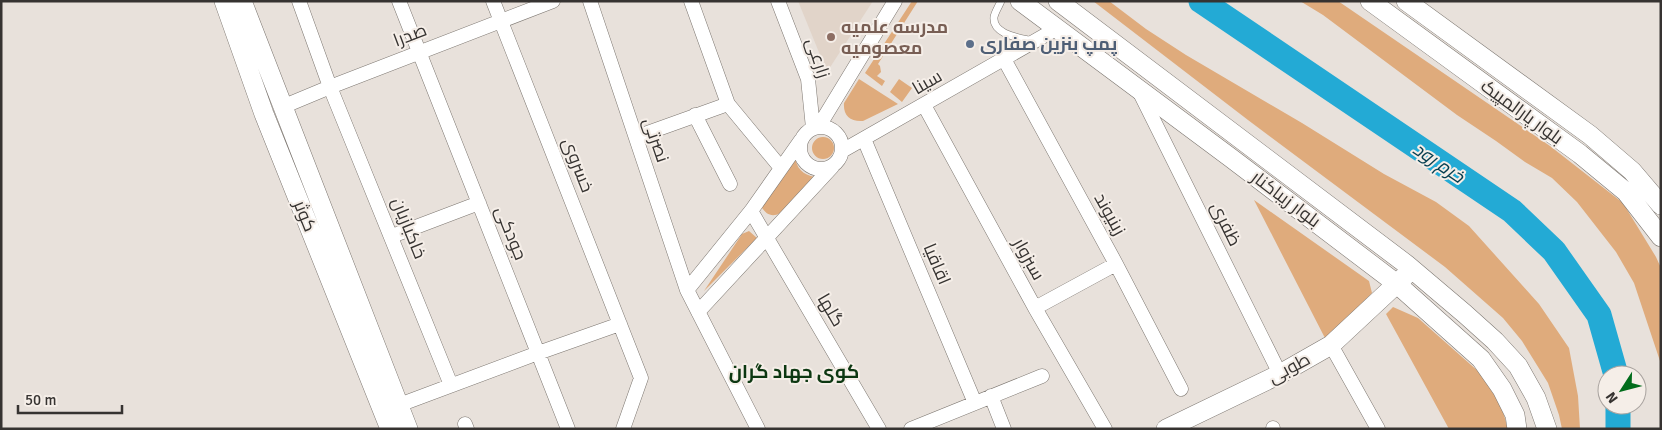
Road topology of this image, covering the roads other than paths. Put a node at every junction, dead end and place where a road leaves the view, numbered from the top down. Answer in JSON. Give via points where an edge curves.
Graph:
{"nodes":[{"id":1,"x":224,"y":1,"type":"edge"},
{"id":2,"x":242,"y":1,"type":"edge"},
{"id":3,"x":299,"y":1,"type":"edge"},
{"id":4,"x":399,"y":1,"type":"edge"},
{"id":5,"x":493,"y":1,"type":"edge"},
{"id":6,"x":553,"y":1,"type":"edge"},
{"id":7,"x":590,"y":1,"type":"edge"},
{"id":8,"x":691,"y":1,"type":"edge"},
{"id":9,"x":778,"y":1,"type":"edge"},
{"id":10,"x":895,"y":1,"type":"edge"},
{"id":11,"x":1001,"y":1,"type":"edge"},
{"id":12,"x":1020,"y":1,"type":"edge"},
{"id":13,"x":1058,"y":1,"type":"edge"},
{"id":14,"x":1370,"y":1,"type":"edge"},
{"id":15,"x":1406,"y":1,"type":"edge"},
{"id":16,"x":501,"y":20,"type":"junction"},
{"id":17,"x":1056,"y":29,"type":"junction"},
{"id":18,"x":1036,"y":41,"type":"junction"},
{"id":19,"x":419,"y":52,"type":"junction"},
{"id":20,"x":1004,"y":59,"type":"junction"},
{"id":21,"x":330,"y":87,"type":"junction"},
{"id":22,"x":1139,"y":91,"type":"junction"},
{"id":23,"x":728,"y":104,"type":"junction"},
{"id":24,"x":924,"y":105,"type":"junction"},
{"id":25,"x":282,"y":107,"type":"junction"},
{"id":26,"x":264,"y":114,"type":"junction"},
{"id":27,"x":695,"y":116,"type":"junction"},
{"id":28,"x":816,"y":127,"type":"junction"},
{"id":29,"x":636,"y":137,"type":"junction"},
{"id":30,"x":864,"y":139,"type":"junction"},
{"id":31,"x":802,"y":140,"type":"junction"},
{"id":32,"x":842,"y":151,"type":"junction"},
{"id":33,"x":832,"y":167,"type":"junction"},
{"id":34,"x":781,"y":168,"type":"junction"},
{"id":35,"x":730,"y":184,"type":"dead end"},
{"id":36,"x":478,"y":203,"type":"junction"},
{"id":37,"x":1661,"y":205,"type":"edge"},
{"id":38,"x":751,"y":211,"type":"junction"},
{"id":39,"x":392,"y":236,"type":"junction"},
{"id":40,"x":766,"y":236,"type":"junction"},
{"id":41,"x":1661,"y":237,"type":"edge"},
{"id":42,"x":1116,"y":264,"type":"junction"},
{"id":43,"x":1412,"y":269,"type":"junction"},
{"id":44,"x":1397,"y":284,"type":"junction"},
{"id":45,"x":687,"y":290,"type":"junction"},
{"id":46,"x":1035,"y":308,"type":"junction"},
{"id":47,"x":698,"y":312,"type":"junction"},
{"id":48,"x":620,"y":324,"type":"junction"},
{"id":49,"x":1331,"y":345,"type":"junction"},
{"id":50,"x":538,"y":353,"type":"junction"},
{"id":51,"x":1280,"y":374,"type":"junction"},
{"id":52,"x":1042,"y":376,"type":"dead end"},
{"id":53,"x":451,"y":385,"type":"junction"},
{"id":54,"x":1181,"y":389,"type":"dead end"},
{"id":55,"x":991,"y":396,"type":"junction"},
{"id":56,"x":975,"y":403,"type":"junction"},
{"id":57,"x":391,"y":408,"type":"junction"},
{"id":58,"x":1171,"y":428,"type":"edge"},
{"id":59,"x":390,"y":429,"type":"edge"},
{"id":60,"x":408,"y":429,"type":"edge"},
{"id":61,"x":568,"y":429,"type":"edge"},
{"id":62,"x":623,"y":429,"type":"edge"},
{"id":63,"x":758,"y":429,"type":"edge"},
{"id":64,"x":880,"y":429,"type":"edge"},
{"id":65,"x":910,"y":429,"type":"edge"},
{"id":66,"x":1004,"y":429,"type":"edge"},
{"id":67,"x":1105,"y":429,"type":"edge"},
{"id":68,"x":1378,"y":429,"type":"edge"},
{"id":69,"x":1517,"y":429,"type":"edge"},
{"id":70,"x":1547,"y":429,"type":"edge"}],
"edges":[{"from":1,"to":26,"type":"main road","name":"کوثر"},
{"from":2,"to":25,"type":"main road","name":"کوثر"},
{"from":3,"to":21,"type":"street","name":"خاکبازیان"},
{"from":4,"to":19,"type":"street","name":"جودکی"},
{"from":5,"to":16,"type":"street","name":"خسروی"},
{"from":6,"to":16,"type":"street","name":"صدرا"},
{"from":7,"to":29,"type":"street","name":"نصرتی"},
{"from":8,"to":23,"type":"street"},
{"from":9,"to":28,"type":"street","name":"زارعی","via":[[808,79]]},
{"from":10,"to":28,"type":"street"},
{"from":11,"to":18,"type":"lane","via":[[994,17],[1002,32]]},
{"from":12,"to":17,"type":"main road","name":"بلوار زیباکنار"},
{"from":13,"to":43,"type":"main road","name":"بلوار زیباکنار"},
{"from":14,"to":41,"type":"main road","name":"بلوار پارالمپیک","via":[[1580,154],[1626,192]]},
{"from":15,"to":37,"type":"main road","name":"بلوار پارالمپیک","via":[[1590,135],[1632,171]]},
{"from":16,"to":19,"type":"street","name":"صدرا"},
{"from":16,"to":48,"type":"street","name":"خسروی"},
{"from":17,"to":18,"type":"street","name":"سینا"},
{"from":17,"to":22,"type":"main road","name":"بلوار زیباکنار"},
{"from":18,"to":20,"type":"street","name":"سینا"},
{"from":19,"to":21,"type":"street","name":"صدرا"},
{"from":19,"to":36,"type":"street","name":"جودکی"},
{"from":20,"to":24,"type":"street","name":"سینا"},
{"from":20,"to":42,"type":"street","name":"زینیوند"},
{"from":21,"to":25,"type":"street","name":"صدرا"},
{"from":21,"to":39,"type":"street","name":"خاکبازیان"},
{"from":22,"to":44,"type":"main road","name":"بلوار زیباکنار"},
{"from":22,"to":51,"type":"street","name":"ظفری"},
{"from":23,"to":27,"type":"street"},
{"from":23,"to":34,"type":"street"},
{"from":24,"to":30,"type":"street","name":"سینا"},
{"from":24,"to":46,"type":"street","name":"سبزوار"},
{"from":25,"to":26,"type":"main road"},
{"from":25,"to":57,"type":"main road","name":"کوثر"},
{"from":26,"to":57,"type":"main road","name":"کوثر"},
{"from":27,"to":29,"type":"street"},
{"from":27,"to":35,"type":"street"},
{"from":28,"to":31,"type":"street"},
{"from":28,"to":32,"type":"street","via":[[834,130],[839,136]]},
{"from":29,"to":45,"type":"street","name":"نصرتی"},
{"from":30,"to":32,"type":"street","name":"سینا"},
{"from":30,"to":56,"type":"street","name":"اقاقیا"},
{"from":31,"to":33,"type":"street","via":[[800,148],[807,164],[823,169]]},
{"from":31,"to":34,"type":"street"},
{"from":32,"to":33,"type":"street"},
{"from":33,"to":40,"type":"street"},
{"from":34,"to":38,"type":"street"},
{"from":36,"to":39,"type":"street"},
{"from":36,"to":50,"type":"street","name":"جودکی"},
{"from":38,"to":40,"type":"street","name":"گلها"},
{"from":38,"to":45,"type":"street"},
{"from":39,"to":53,"type":"street","name":"خاکبازیان"},
{"from":40,"to":47,"type":"street"},
{"from":40,"to":64,"type":"street","name":"گلها"},
{"from":42,"to":46,"type":"street"},
{"from":42,"to":54,"type":"street","name":"زینیوند"},
{"from":43,"to":44,"type":"main road","name":"طوبی"},
{"from":43,"to":70,"type":"main road","name":"بلوار زیباکنار","via":[[1495,341],[1518,366],[1536,398]]},
{"from":44,"to":49,"type":"main road","name":"طوبی"},
{"from":44,"to":69,"type":"main road","name":"بلوار زیباکنار","via":[[1480,359],[1502,389],[1515,415]]},
{"from":45,"to":47,"type":"street","name":"نصرتی"},
{"from":46,"to":67,"type":"street","name":"سبزوار"},
{"from":47,"to":63,"type":"street","name":"نصرتی"},
{"from":48,"to":50,"type":"street"},
{"from":48,"to":62,"type":"street","name":"خسروی","via":[[641,378]]},
{"from":49,"to":51,"type":"main road","name":"طوبی"},
{"from":49,"to":68,"type":"street"},
{"from":50,"to":53,"type":"street"},
{"from":50,"to":61,"type":"street","name":"جودکی"},
{"from":51,"to":58,"type":"main road","name":"طوبی"},
{"from":52,"to":55,"type":"street"},
{"from":53,"to":57,"type":"street"},
{"from":55,"to":56,"type":"street"},
{"from":55,"to":66,"type":"street"},
{"from":56,"to":65,"type":"street"},
{"from":57,"to":59,"type":"main road","name":"کوثر"},
{"from":57,"to":60,"type":"main road","name":"کوثر"}]}
